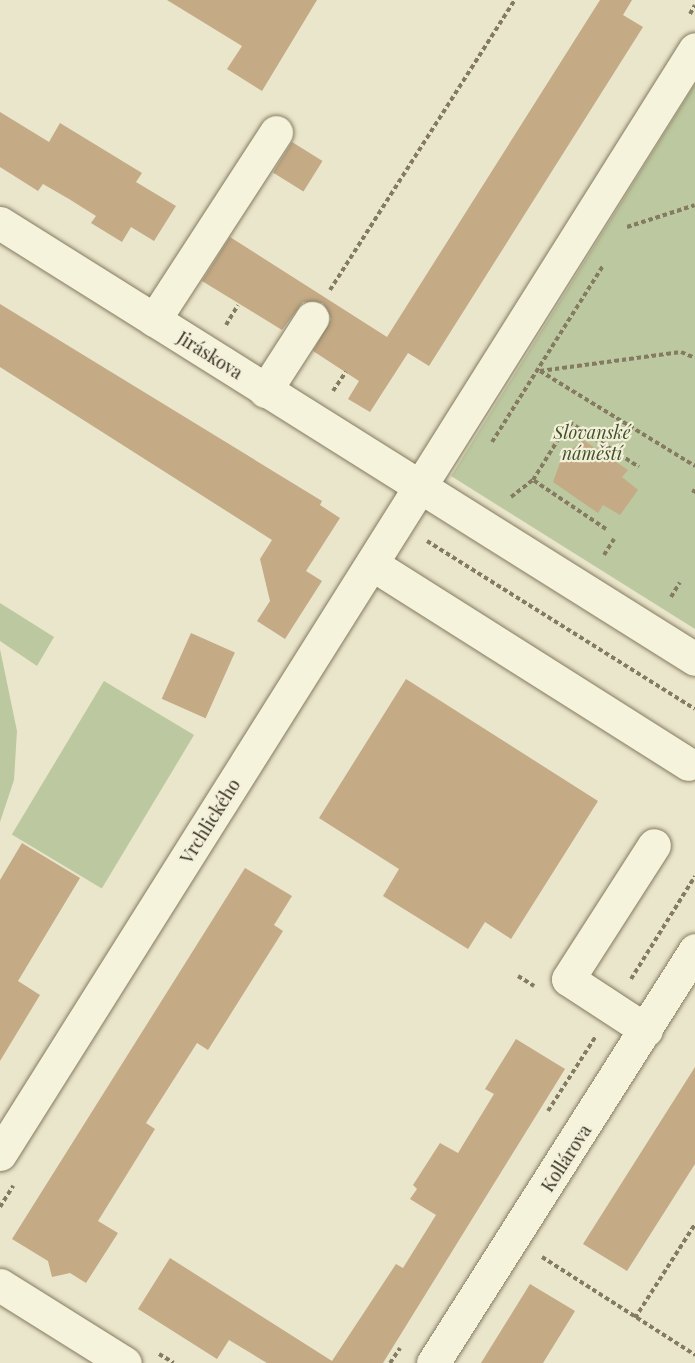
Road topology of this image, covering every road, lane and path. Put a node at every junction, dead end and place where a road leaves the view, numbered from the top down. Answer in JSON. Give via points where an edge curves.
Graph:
{"nodes":[{"id":1,"x":515,"y":0,"type":"edge"},
{"id":2,"x":695,"y":48,"type":"edge"},
{"id":3,"x":276,"y":132,"type":"dead end"},
{"id":4,"x":695,"y":205,"type":"edge"},
{"id":5,"x":0,"y":223,"type":"edge"},
{"id":6,"x":627,"y":227,"type":"dead end"},
{"id":7,"x":238,"y":305,"type":"dead end"},
{"id":8,"x":312,"y":318,"type":"joint"},
{"id":9,"x":154,"y":320,"type":"junction"},
{"id":10,"x":224,"y":328,"type":"dead end"},
{"id":11,"x":695,"y":358,"type":"edge"},
{"id":12,"x":346,"y":372,"type":"dead end"},
{"id":13,"x":265,"y":390,"type":"junction"},
{"id":14,"x":331,"y":394,"type":"dead end"},
{"id":15,"x":695,"y":466,"type":"edge"},
{"id":16,"x":639,"y":467,"type":"dead end"},
{"id":17,"x":533,"y":480,"type":"junction"},
{"id":18,"x":420,"y":488,"type":"junction"},
{"id":19,"x":511,"y":497,"type":"dead end"},
{"id":20,"x":606,"y":529,"type":"dead end"},
{"id":21,"x":614,"y":539,"type":"dead end"},
{"id":22,"x":427,"y":540,"type":"dead end"},
{"id":23,"x":604,"y":555,"type":"dead end"},
{"id":24,"x":372,"y":564,"type":"junction"},
{"id":25,"x":680,"y":582,"type":"dead end"},
{"id":26,"x":671,"y":597,"type":"dead end"},
{"id":27,"x":695,"y":659,"type":"edge"},
{"id":28,"x":695,"y":709,"type":"edge"},
{"id":29,"x":688,"y":764,"type":"dead end"},
{"id":30,"x":654,"y":845,"type":"dead end"},
{"id":31,"x":695,"y":950,"type":"edge"},
{"id":32,"x":645,"y":1030,"type":"junction"},
{"id":33,"x":0,"y":1154,"type":"edge"},
{"id":34,"x":695,"y":1224,"type":"edge"},
{"id":35,"x":541,"y":1257,"type":"dead end"},
{"id":36,"x":0,"y":1285,"type":"edge"},
{"id":37,"x":635,"y":1317,"type":"junction"},
{"id":38,"x":695,"y":1355,"type":"edge"},
{"id":39,"x":125,"y":1363,"type":"edge"},
{"id":40,"x":433,"y":1363,"type":"edge"}],
"edges":[{"from":1,"to":8,"type":"path"},
{"from":2,"to":18,"type":"street"},
{"from":3,"to":9,"type":"street"},
{"from":4,"to":6,"type":"path"},
{"from":5,"to":9,"type":"street","name":"Jiráskova"},
{"from":7,"to":10,"type":"path"},
{"from":8,"to":13,"type":"street"},
{"from":9,"to":13,"type":"street","name":"Jiráskova"},
{"from":11,"to":15,"type":"path","via":[[681,352],[540,371]]},
{"from":12,"to":14,"type":"path"},
{"from":13,"to":18,"type":"street","name":"Jiráskova"},
{"from":16,"to":17,"type":"path","via":[[569,422]]},
{"from":17,"to":19,"type":"path"},
{"from":17,"to":20,"type":"path"},
{"from":18,"to":24,"type":"street","name":"Vrchlického"},
{"from":18,"to":27,"type":"street"},
{"from":21,"to":23,"type":"path"},
{"from":22,"to":28,"type":"path"},
{"from":24,"to":29,"type":"street"},
{"from":24,"to":33,"type":"street","name":"Vrchlického"},
{"from":25,"to":26,"type":"path"},
{"from":30,"to":32,"type":"street","via":[[568,980]]},
{"from":31,"to":32,"type":"street","name":"Kollárova"},
{"from":32,"to":40,"type":"street","name":"Kollárova"},
{"from":34,"to":37,"type":"path"},
{"from":35,"to":37,"type":"path"},
{"from":36,"to":39,"type":"street"},
{"from":37,"to":38,"type":"path"}]}
